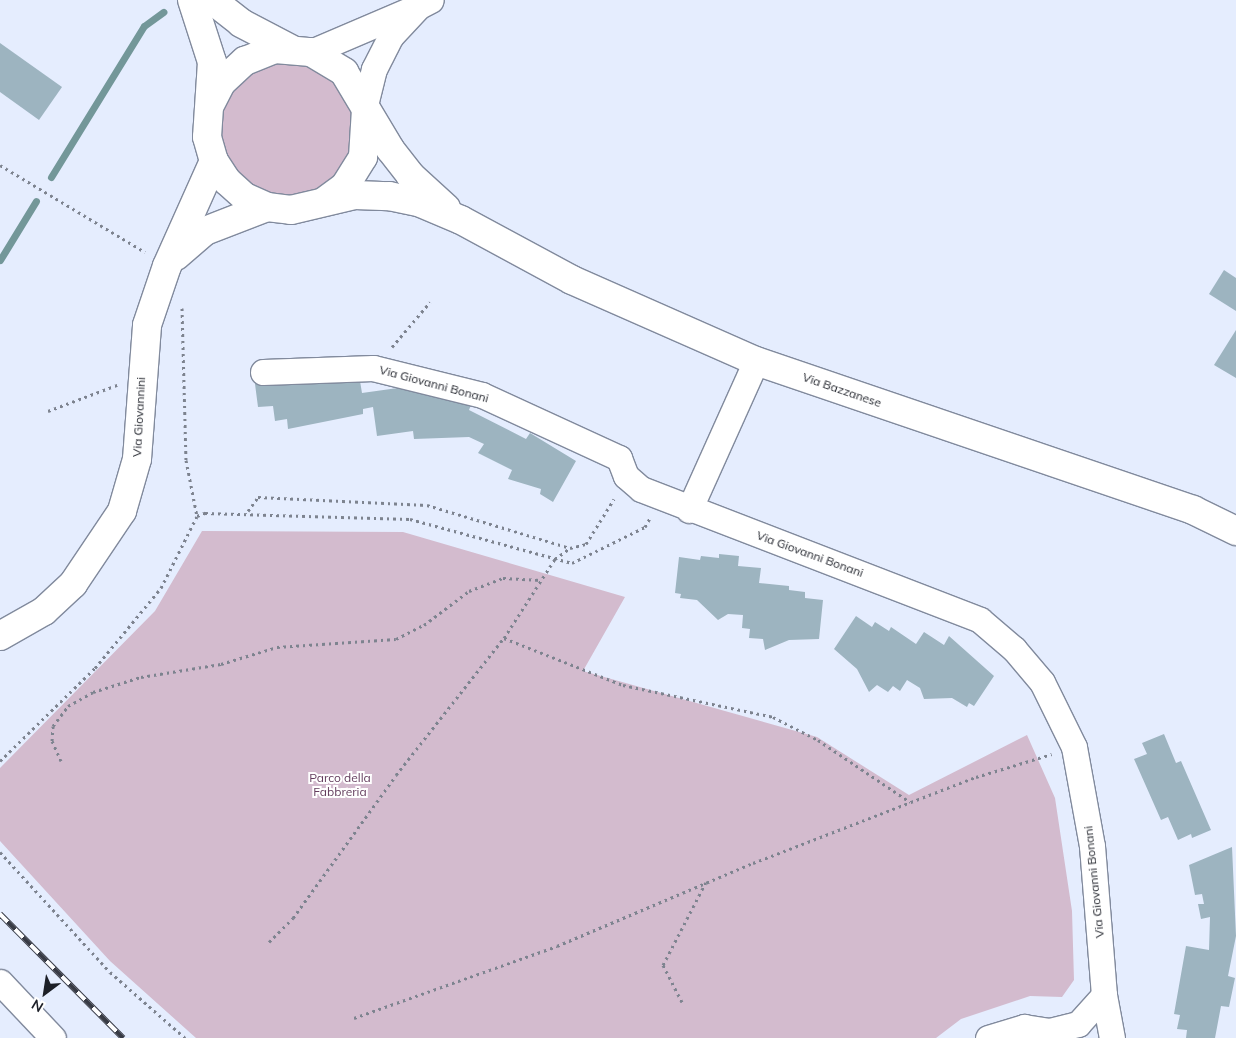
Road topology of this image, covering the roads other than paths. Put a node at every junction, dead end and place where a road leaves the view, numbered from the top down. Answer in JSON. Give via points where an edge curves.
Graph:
{"nodes":[{"id":1,"x":192,"y":0,"type":"edge"},
{"id":2,"x":212,"y":0,"type":"edge"},
{"id":3,"x":425,"y":3,"type":"edge"},
{"id":4,"x":301,"y":50,"type":"junction"},
{"id":5,"x":365,"y":105,"type":"junction"},
{"id":6,"x":208,"y":113,"type":"junction"},
{"id":7,"x":214,"y":161,"type":"junction"},
{"id":8,"x":316,"y":205,"type":"junction"},
{"id":9,"x":267,"y":207,"type":"junction"},
{"id":10,"x":461,"y":220,"type":"junction"},
{"id":11,"x":167,"y":266,"type":"junction"},
{"id":12,"x":756,"y":361,"type":"junction"},
{"id":13,"x":263,"y":372,"type":"dead end"},
{"id":14,"x":689,"y":510,"type":"junction"},
{"id":15,"x":1236,"y":531,"type":"edge"},
{"id":16,"x":0,"y":636,"type":"edge"},
{"id":17,"x":0,"y":982,"type":"edge"},
{"id":18,"x":1104,"y":995,"type":"junction"},
{"id":19,"x":1056,"y":1034,"type":"edge"},
{"id":20,"x":53,"y":1038,"type":"edge"},
{"id":21,"x":988,"y":1038,"type":"edge"},
{"id":22,"x":1112,"y":1038,"type":"edge"}],
"edges":[{"from":1,"to":6,"type":"main road","name":"Via Bazzanese","via":[[212,62]]},
{"from":2,"to":4,"type":"main road","name":"Via Bazzanese","via":[[241,23]]},
{"from":3,"to":4,"type":"street"},
{"from":3,"to":5,"type":"street","via":[[390,37],[374,69]]},
{"from":4,"to":5,"type":"main road","name":"Via Bazzanese","via":[[344,72]]},
{"from":4,"to":6,"type":"main road","via":[[245,60],[221,83]]},
{"from":5,"to":8,"type":"main road","name":"Via Bazzanese","via":[[368,140],[360,165],[345,186]]},
{"from":5,"to":10,"type":"main road","name":"Via Bazzanese","via":[[410,176]]},
{"from":6,"to":7,"type":"main road","name":"Via Bazzanese"},
{"from":7,"to":9,"type":"main road","name":"Via Bazzanese","via":[[233,187]]},
{"from":7,"to":11,"type":"main road","name":"Via Giovannini"},
{"from":8,"to":9,"type":"main road","name":"Via Bazzanese","via":[[291,210]]},
{"from":8,"to":10,"type":"main road","name":"Via Bazzanese","via":[[355,195],[389,196]]},
{"from":9,"to":11,"type":"main road","via":[[204,231]]},
{"from":10,"to":12,"type":"main road","name":"Via Bazzanese","via":[[572,280]]},
{"from":11,"to":16,"type":"main road","name":"Via Giovannini","via":[[147,325],[137,460],[122,511],[73,584],[44,611]]},
{"from":12,"to":14,"type":"street"},
{"from":12,"to":15,"type":"main road","name":"Via Bazzanese","via":[[1193,510]]},
{"from":13,"to":14,"type":"street","name":"Via Giovanni Bonani","via":[[378,369],[482,395],[619,458],[626,476],[661,498]]},
{"from":14,"to":18,"type":"street","name":"Via Giovanni Bonani","via":[[980,620],[1014,649],[1042,682],[1074,747],[1092,846]]},
{"from":17,"to":20,"type":"street"},
{"from":18,"to":19,"type":"street","via":[[1078,1024]]},
{"from":18,"to":22,"type":"street","name":"Via Giovanni Bonani"},
{"from":19,"to":21,"type":"street","via":[[1024,1028]]}]}
